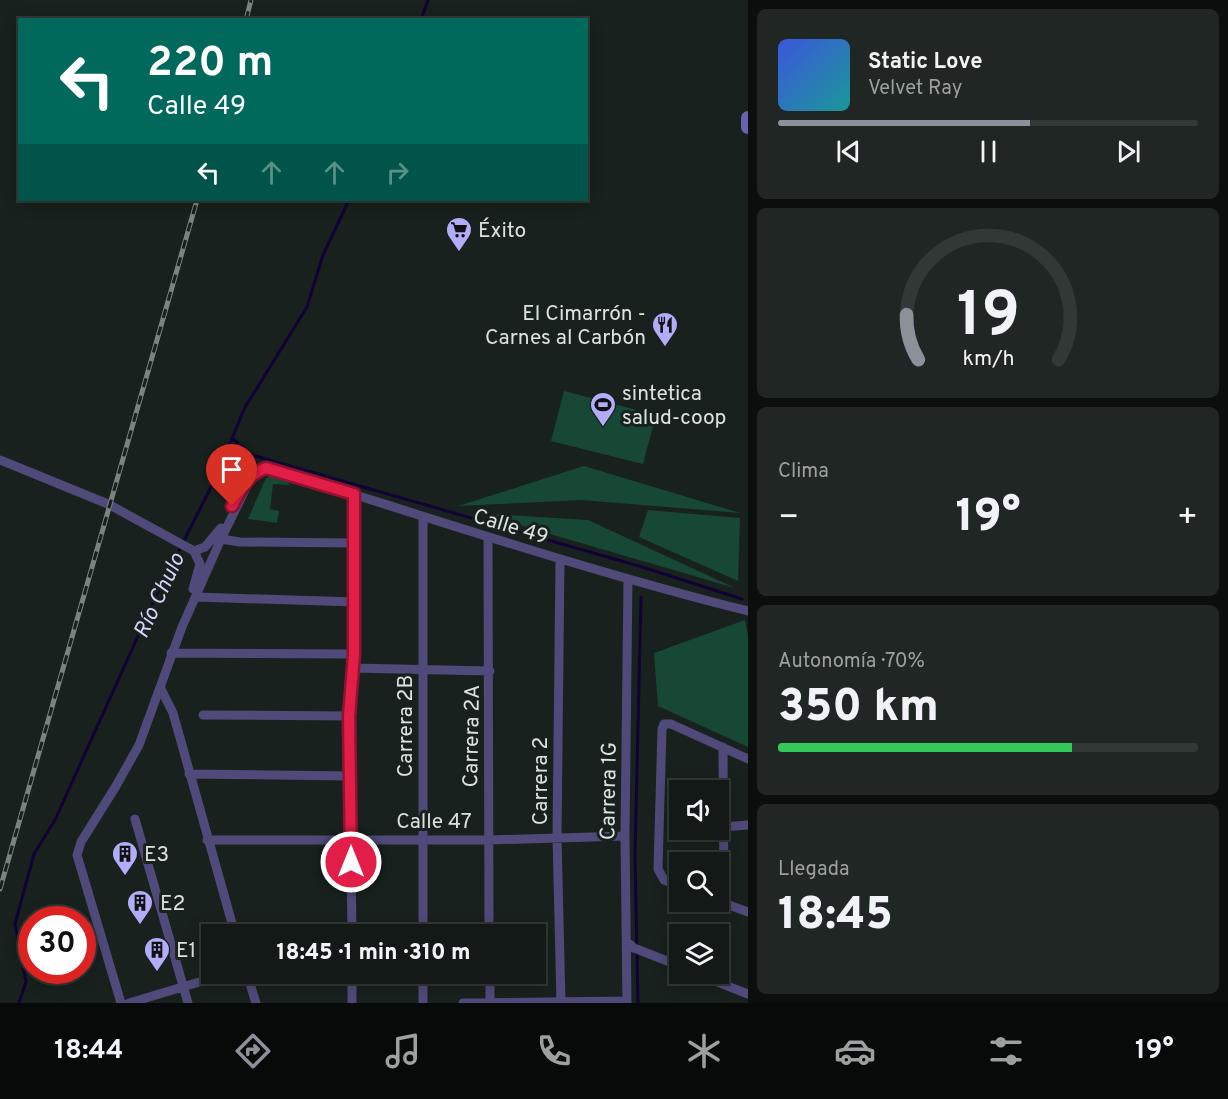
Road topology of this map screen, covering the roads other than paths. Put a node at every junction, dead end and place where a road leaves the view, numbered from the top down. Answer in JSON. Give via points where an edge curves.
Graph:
{"nodes":[{"id":1,"x":748,"y":118,"type":"edge"},
{"id":2,"x":748,"y":128,"type":"edge"},
{"id":3,"x":0,"y":460,"type":"edge"},
{"id":4,"x":252,"y":477,"type":"junction"},
{"id":5,"x":354,"y":494,"type":"junction"},
{"id":6,"x":423,"y":518,"type":"junction"},
{"id":7,"x":221,"y":539,"type":"junction"},
{"id":8,"x":488,"y":539,"type":"junction"},
{"id":9,"x":354,"y":543,"type":"junction"},
{"id":10,"x":194,"y":551,"type":"junction"},
{"id":11,"x":560,"y":560,"type":"junction"},
{"id":12,"x":628,"y":579,"type":"junction"},
{"id":13,"x":196,"y":597,"type":"junction"},
{"id":14,"x":355,"y":602,"type":"junction"},
{"id":15,"x":748,"y":611,"type":"edge"},
{"id":16,"x":182,"y":627,"type":"junction"},
{"id":17,"x":171,"y":653,"type":"junction"},
{"id":18,"x":354,"y":654,"type":"junction"},
{"id":19,"x":353,"y":668,"type":"junction"},
{"id":20,"x":423,"y":670,"type":"junction"},
{"id":21,"x":490,"y":671,"type":"junction"},
{"id":22,"x":160,"y":687,"type":"junction"},
{"id":23,"x":203,"y":715,"type":"dead end"},
{"id":24,"x":349,"y":716,"type":"junction"},
{"id":25,"x":723,"y":747,"type":"junction"},
{"id":26,"x":748,"y":759,"type":"edge"},
{"id":27,"x":189,"y":774,"type":"junction"},
{"id":28,"x":351,"y":776,"type":"junction"},
{"id":29,"x":723,"y":780,"type":"edge"},
{"id":30,"x":135,"y":819,"type":"dead end"},
{"id":31,"x":748,"y":825,"type":"edge"},
{"id":32,"x":729,"y":827,"type":"edge"},
{"id":33,"x":625,"y":836,"type":"junction"},
{"id":34,"x":557,"y":837,"type":"junction"},
{"id":35,"x":351,"y":838,"type":"junction"},
{"id":36,"x":424,"y":839,"type":"junction"},
{"id":37,"x":207,"y":840,"type":"junction"},
{"id":38,"x":488,"y":840,"type":"junction"},
{"id":39,"x":669,"y":882,"type":"edge"},
{"id":40,"x":729,"y":905,"type":"edge"},
{"id":41,"x":748,"y":912,"type":"edge"},
{"id":42,"x":232,"y":924,"type":"edge"},
{"id":43,"x":352,"y":924,"type":"edge"},
{"id":44,"x":423,"y":924,"type":"edge"},
{"id":45,"x":489,"y":924,"type":"edge"},
{"id":46,"x":631,"y":945,"type":"junction"},
{"id":47,"x":669,"y":962,"type":"edge"},
{"id":48,"x":201,"y":981,"type":"edge"},
{"id":49,"x":250,"y":984,"type":"edge"},
{"id":50,"x":352,"y":984,"type":"edge"},
{"id":51,"x":423,"y":984,"type":"edge"},
{"id":52,"x":490,"y":984,"type":"edge"},
{"id":53,"x":722,"y":984,"type":"edge"},
{"id":54,"x":183,"y":986,"type":"junction"},
{"id":55,"x":748,"y":994,"type":"edge"},
{"id":56,"x":561,"y":1002,"type":"edge"},
{"id":57,"x":627,"y":1002,"type":"edge"},
{"id":58,"x":121,"y":1003,"type":"edge"},
{"id":59,"x":129,"y":1003,"type":"edge"},
{"id":60,"x":188,"y":1003,"type":"edge"},
{"id":61,"x":256,"y":1003,"type":"edge"},
{"id":62,"x":352,"y":1003,"type":"edge"},
{"id":63,"x":423,"y":1003,"type":"edge"},
{"id":64,"x":463,"y":1003,"type":"edge"},
{"id":65,"x":490,"y":1003,"type":"edge"}],
"edges":[{"from":1,"to":2,"type":"main road"},
{"from":3,"to":10,"type":"street","via":[[108,504]]},
{"from":4,"to":5,"type":"street","name":"Calle 49","via":[[266,468]]},
{"from":4,"to":7,"type":"street"},
{"from":4,"to":10,"type":"street","via":[[220,531],[205,547]]},
{"from":5,"to":6,"type":"street","name":"Calle 49"},
{"from":5,"to":9,"type":"street"},
{"from":6,"to":8,"type":"street","name":"Calle 49"},
{"from":6,"to":20,"type":"street","name":"Carrera 2B"},
{"from":7,"to":9,"type":"street"},
{"from":7,"to":13,"type":"street"},
{"from":8,"to":11,"type":"street","name":"Calle 49"},
{"from":8,"to":21,"type":"street","name":"Carrera 2A"},
{"from":9,"to":14,"type":"street"},
{"from":10,"to":16,"type":"street","via":[[199,572]]},
{"from":11,"to":12,"type":"street","name":"Calle 49"},
{"from":11,"to":34,"type":"street","name":"Carrera 2"},
{"from":12,"to":15,"type":"street","name":"Calle 49"},
{"from":12,"to":33,"type":"street","name":"Carrera 1G"},
{"from":13,"to":14,"type":"street"},
{"from":13,"to":16,"type":"street"},
{"from":14,"to":18,"type":"street"},
{"from":16,"to":17,"type":"street"},
{"from":17,"to":18,"type":"street"},
{"from":17,"to":22,"type":"street"},
{"from":18,"to":19,"type":"street"},
{"from":19,"to":20,"type":"street"},
{"from":19,"to":24,"type":"street"},
{"from":20,"to":21,"type":"street"},
{"from":20,"to":36,"type":"street","name":"Carrera 2B"},
{"from":21,"to":38,"type":"street","name":"Carrera 2A"},
{"from":22,"to":27,"type":"street","via":[[173,713]]},
{"from":22,"to":58,"type":"street","via":[[139,745],[77,855]]},
{"from":23,"to":24,"type":"street"},
{"from":24,"to":28,"type":"street"},
{"from":25,"to":26,"type":"street"},
{"from":25,"to":29,"type":"street"},
{"from":25,"to":39,"type":"street","via":[[664,724],[658,869]]},
{"from":27,"to":28,"type":"street"},
{"from":27,"to":37,"type":"street"},
{"from":28,"to":35,"type":"street"},
{"from":30,"to":54,"type":"street"},
{"from":31,"to":32,"type":"street"},
{"from":33,"to":34,"type":"street","name":"Calle 47"},
{"from":33,"to":46,"type":"street","name":"Carrera 1G"},
{"from":34,"to":38,"type":"street","name":"Calle 47"},
{"from":34,"to":56,"type":"street","name":"Carrera 2"},
{"from":35,"to":36,"type":"street","name":"Calle 47"},
{"from":35,"to":37,"type":"street","name":"Calle 47"},
{"from":35,"to":43,"type":"street"},
{"from":36,"to":38,"type":"street","name":"Calle 47"},
{"from":36,"to":44,"type":"street","name":"Carrera 2B"},
{"from":37,"to":42,"type":"street"},
{"from":38,"to":45,"type":"street","name":"Carrera 2A"},
{"from":40,"to":41,"type":"street"},
{"from":46,"to":47,"type":"street"},
{"from":46,"to":57,"type":"street","name":"Carrera 1G"},
{"from":48,"to":54,"type":"street"},
{"from":49,"to":61,"type":"street"},
{"from":50,"to":62,"type":"street"},
{"from":51,"to":63,"type":"street"},
{"from":52,"to":65,"type":"street"},
{"from":53,"to":55,"type":"street"},
{"from":54,"to":59,"type":"street"},
{"from":54,"to":60,"type":"street"},
{"from":56,"to":57,"type":"street"},
{"from":56,"to":65,"type":"street"},
{"from":64,"to":65,"type":"street"}]}
